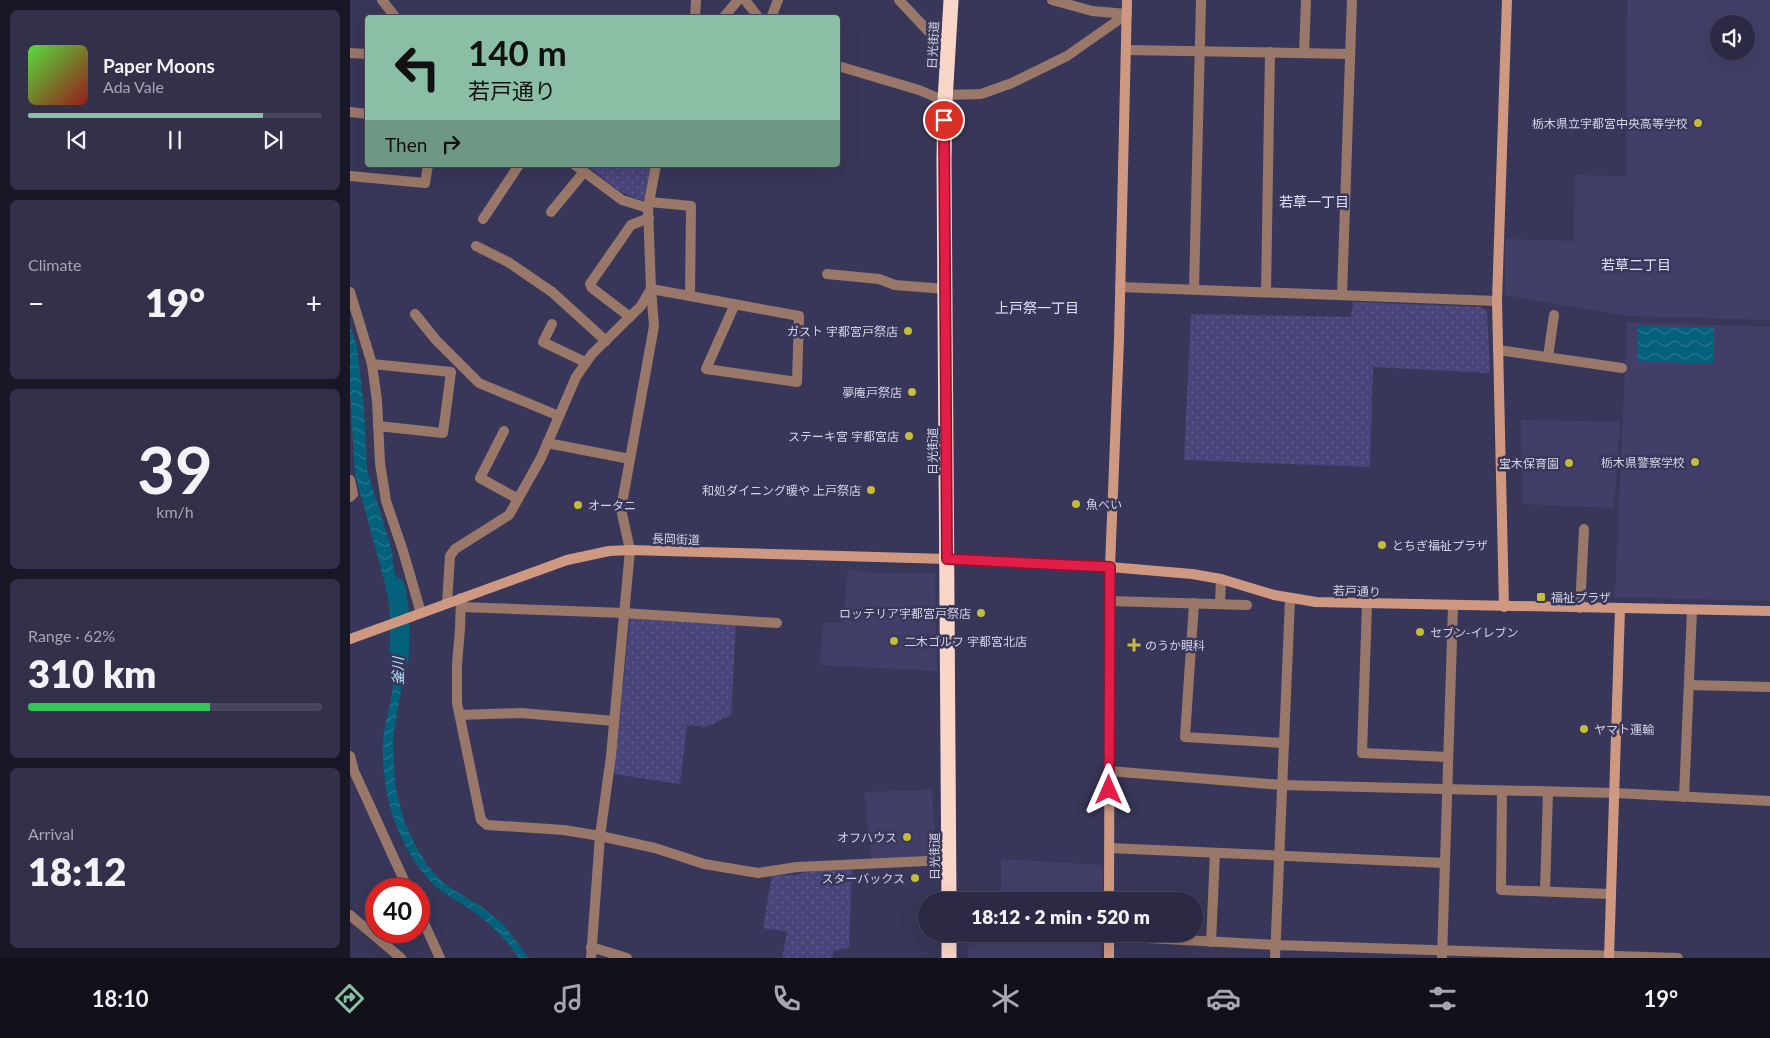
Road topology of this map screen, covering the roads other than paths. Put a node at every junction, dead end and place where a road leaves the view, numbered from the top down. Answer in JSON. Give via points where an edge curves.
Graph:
{"nodes":[{"id":1,"x":382,"y":0,"type":"edge"},
{"id":2,"x":696,"y":0,"type":"edge"},
{"id":3,"x":738,"y":0,"type":"edge"},
{"id":4,"x":745,"y":0,"type":"edge"},
{"id":5,"x":778,"y":0,"type":"edge"},
{"id":6,"x":899,"y":0,"type":"edge"},
{"id":7,"x":951,"y":0,"type":"edge"},
{"id":8,"x":1052,"y":0,"type":"edge"},
{"id":9,"x":1127,"y":0,"type":"edge"},
{"id":10,"x":1201,"y":0,"type":"edge"},
{"id":11,"x":1306,"y":0,"type":"edge"},
{"id":12,"x":1352,"y":0,"type":"edge"},
{"id":13,"x":1507,"y":0,"type":"edge"},
{"id":14,"x":1127,"y":14,"type":"junction"},
{"id":15,"x":394,"y":15,"type":"edge"},
{"id":16,"x":695,"y":15,"type":"edge"},
{"id":17,"x":726,"y":15,"type":"edge"},
{"id":18,"x":757,"y":15,"type":"edge"},
{"id":19,"x":772,"y":15,"type":"edge"},
{"id":20,"x":948,"y":41,"type":"junction"},
{"id":21,"x":1126,"y":50,"type":"junction"},
{"id":22,"x":1200,"y":51,"type":"junction"},
{"id":23,"x":350,"y":52,"type":"edge"},
{"id":24,"x":1270,"y":52,"type":"junction"},
{"id":25,"x":1304,"y":53,"type":"junction"},
{"id":26,"x":365,"y":54,"type":"edge"},
{"id":27,"x":1350,"y":54,"type":"junction"},
{"id":28,"x":840,"y":67,"type":"edge"},
{"id":29,"x":945,"y":98,"type":"junction"},
{"id":30,"x":350,"y":112,"type":"edge"},
{"id":31,"x":365,"y":114,"type":"edge"},
{"id":32,"x":428,"y":167,"type":"edge"},
{"id":33,"x":518,"y":167,"type":"edge"},
{"id":34,"x":578,"y":167,"type":"edge"},
{"id":35,"x":656,"y":167,"type":"edge"},
{"id":36,"x":584,"y":172,"type":"junction"},
{"id":37,"x":350,"y":176,"type":"edge"},
{"id":38,"x":649,"y":209,"type":"junction"},
{"id":39,"x":551,"y":212,"type":"dead end"},
{"id":40,"x":483,"y":220,"type":"dead end"},
{"id":41,"x":476,"y":246,"type":"dead end"},
{"id":42,"x":827,"y":274,"type":"dead end"},
{"id":43,"x":1120,"y":287,"type":"junction"},
{"id":44,"x":651,"y":289,"type":"junction"},
{"id":45,"x":945,"y":289,"type":"junction"},
{"id":46,"x":1194,"y":289,"type":"junction"},
{"id":47,"x":350,"y":292,"type":"edge"},
{"id":48,"x":1266,"y":292,"type":"junction"},
{"id":49,"x":1342,"y":294,"type":"junction"},
{"id":50,"x":690,"y":296,"type":"junction"},
{"id":51,"x":1497,"y":301,"type":"junction"},
{"id":52,"x":735,"y":304,"type":"junction"},
{"id":53,"x":415,"y":314,"type":"dead end"},
{"id":54,"x":1554,"y":316,"type":"dead end"},
{"id":55,"x":630,"y":317,"type":"junction"},
{"id":56,"x":552,"y":324,"type":"dead end"},
{"id":57,"x":606,"y":341,"type":"junction"},
{"id":58,"x":1498,"y":350,"type":"junction"},
{"id":59,"x":1548,"y":357,"type":"junction"},
{"id":60,"x":586,"y":362,"type":"junction"},
{"id":61,"x":372,"y":364,"type":"junction"},
{"id":62,"x":1622,"y":368,"type":"dead end"},
{"id":63,"x":559,"y":416,"type":"junction"},
{"id":64,"x":378,"y":426,"type":"junction"},
{"id":65,"x":504,"y":430,"type":"dead end"},
{"id":66,"x":548,"y":443,"type":"junction"},
{"id":67,"x":630,"y":459,"type":"junction"},
{"id":68,"x":350,"y":480,"type":"edge"},
{"id":69,"x":350,"y":497,"type":"edge"},
{"id":70,"x":518,"y":499,"type":"junction"},
{"id":71,"x":1584,"y":529,"type":"dead end"},
{"id":72,"x":630,"y":550,"type":"junction"},
{"id":73,"x":947,"y":559,"type":"junction"},
{"id":74,"x":1110,"y":567,"type":"junction"},
{"id":75,"x":1221,"y":579,"type":"junction"},
{"id":76,"x":1290,"y":599,"type":"junction"},
{"id":77,"x":1110,"y":601,"type":"junction"},
{"id":78,"x":461,"y":602,"type":"junction"},
{"id":79,"x":447,"y":603,"type":"junction"},
{"id":80,"x":1194,"y":603,"type":"junction"},
{"id":81,"x":1220,"y":604,"type":"junction"},
{"id":82,"x":1367,"y":604,"type":"junction"},
{"id":83,"x":1248,"y":606,"type":"dead end"},
{"id":84,"x":1453,"y":606,"type":"junction"},
{"id":85,"x":1504,"y":607,"type":"junction"},
{"id":86,"x":1580,"y":608,"type":"junction"},
{"id":87,"x":1620,"y":608,"type":"junction"},
{"id":88,"x":1692,"y":610,"type":"junction"},
{"id":89,"x":1770,"y":611,"type":"edge"},
{"id":90,"x":624,"y":613,"type":"junction"},
{"id":91,"x":418,"y":614,"type":"junction"},
{"id":92,"x":777,"y":624,"type":"dead end"},
{"id":93,"x":350,"y":639,"type":"edge"},
{"id":94,"x":1690,"y":685,"type":"junction"},
{"id":95,"x":1770,"y":687,"type":"edge"},
{"id":96,"x":460,"y":714,"type":"junction"},
{"id":97,"x":614,"y":721,"type":"junction"},
{"id":98,"x":1284,"y":743,"type":"junction"},
{"id":99,"x":350,"y":756,"type":"edge"},
{"id":100,"x":1448,"y":756,"type":"junction"},
{"id":101,"x":1109,"y":771,"type":"junction"},
{"id":102,"x":1282,"y":785,"type":"junction"},
{"id":103,"x":1447,"y":790,"type":"junction"},
{"id":104,"x":1502,"y":791,"type":"junction"},
{"id":105,"x":1548,"y":792,"type":"junction"},
{"id":106,"x":1614,"y":793,"type":"junction"},
{"id":107,"x":1684,"y":797,"type":"junction"},
{"id":108,"x":1770,"y":801,"type":"edge"},
{"id":109,"x":600,"y":836,"type":"junction"},
{"id":110,"x":1109,"y":848,"type":"junction"},
{"id":111,"x":1215,"y":853,"type":"junction"},
{"id":112,"x":1279,"y":856,"type":"junction"},
{"id":113,"x":948,"y":860,"type":"junction"},
{"id":114,"x":1445,"y":863,"type":"junction"},
{"id":115,"x":403,"y":878,"type":"edge"},
{"id":116,"x":1545,"y":891,"type":"junction"},
{"id":117,"x":949,"y":892,"type":"edge"},
{"id":118,"x":1109,"y":892,"type":"edge"},
{"id":119,"x":1610,"y":894,"type":"junction"},
{"id":120,"x":350,"y":915,"type":"edge"},
{"id":121,"x":430,"y":936,"type":"edge"},
{"id":122,"x":1203,"y":941,"type":"edge"},
{"id":123,"x":949,"y":942,"type":"edge"},
{"id":124,"x":1109,"y":942,"type":"edge"},
{"id":125,"x":1211,"y":942,"type":"junction"},
{"id":126,"x":1276,"y":945,"type":"junction"},
{"id":127,"x":591,"y":947,"type":"junction"},
{"id":128,"x":1442,"y":954,"type":"edge"},
{"id":129,"x":1609,"y":956,"type":"edge"},
{"id":130,"x":401,"y":958,"type":"edge"},
{"id":131,"x":440,"y":958,"type":"edge"},
{"id":132,"x":591,"y":958,"type":"edge"},
{"id":133,"x":627,"y":958,"type":"edge"},
{"id":134,"x":949,"y":958,"type":"edge"},
{"id":135,"x":1108,"y":958,"type":"edge"},
{"id":136,"x":1275,"y":958,"type":"edge"},
{"id":137,"x":1678,"y":958,"type":"edge"}],
"edges":[{"from":1,"to":15,"type":"street"},
{"from":2,"to":16,"type":"street"},
{"from":3,"to":17,"type":"street"},
{"from":4,"to":18,"type":"street"},
{"from":5,"to":19,"type":"street"},
{"from":6,"to":20,"type":"street","via":[[929,32]]},
{"from":7,"to":20,"type":"highway","name":"日光街道"},
{"from":8,"to":14,"type":"street","via":[[1092,11]]},
{"from":9,"to":14,"type":"street"},
{"from":10,"to":22,"type":"street"},
{"from":11,"to":25,"type":"street"},
{"from":12,"to":27,"type":"street"},
{"from":13,"to":51,"type":"street"},
{"from":14,"to":21,"type":"street"},
{"from":14,"to":29,"type":"street","via":[[1067,56],[1012,84],[981,94]]},
{"from":20,"to":29,"type":"highway","name":"日光街道"},
{"from":21,"to":22,"type":"street"},
{"from":21,"to":43,"type":"street"},
{"from":22,"to":24,"type":"street"},
{"from":22,"to":46,"type":"street"},
{"from":23,"to":26,"type":"street"},
{"from":24,"to":25,"type":"street"},
{"from":24,"to":48,"type":"street"},
{"from":25,"to":27,"type":"street"},
{"from":27,"to":49,"type":"street"},
{"from":28,"to":29,"type":"street"},
{"from":29,"to":45,"type":"highway","name":"日光街道"},
{"from":30,"to":31,"type":"street"},
{"from":32,"to":37,"type":"street","via":[[425,183]]},
{"from":33,"to":40,"type":"street"},
{"from":34,"to":36,"type":"street"},
{"from":35,"to":38,"type":"street"},
{"from":36,"to":38,"type":"street","via":[[622,200]]},
{"from":36,"to":39,"type":"street"},
{"from":38,"to":44,"type":"street"},
{"from":38,"to":50,"type":"street","via":[[691,206]]},
{"from":38,"to":55,"type":"street","via":[[630,224],[590,284]]},
{"from":41,"to":57,"type":"street","via":[[508,262],[552,292]]},
{"from":42,"to":45,"type":"street"},
{"from":43,"to":46,"type":"street"},
{"from":43,"to":74,"type":"street"},
{"from":44,"to":50,"type":"street"},
{"from":44,"to":55,"type":"street"},
{"from":44,"to":67,"type":"street","via":[[654,326]]},
{"from":45,"to":73,"type":"highway","name":"日光街道"},
{"from":46,"to":48,"type":"street"},
{"from":47,"to":61,"type":"street"},
{"from":48,"to":49,"type":"street"},
{"from":49,"to":51,"type":"street"},
{"from":50,"to":52,"type":"street"},
{"from":51,"to":58,"type":"street"},
{"from":52,"to":52,"type":"street","via":[[799,316],[797,382],[706,369]]},
{"from":53,"to":63,"type":"street","via":[[479,383]]},
{"from":54,"to":59,"type":"street"},
{"from":55,"to":57,"type":"street"},
{"from":56,"to":60,"type":"street","via":[[543,342]]},
{"from":57,"to":60,"type":"street"},
{"from":58,"to":59,"type":"street"},
{"from":58,"to":85,"type":"street"},
{"from":59,"to":62,"type":"street"},
{"from":60,"to":63,"type":"street"},
{"from":61,"to":64,"type":"street"},
{"from":61,"to":64,"type":"street","via":[[451,372],[443,433]]},
{"from":63,"to":66,"type":"street"},
{"from":64,"to":91,"type":"street","via":[[386,501],[403,551]]},
{"from":65,"to":70,"type":"street","via":[[480,478]]},
{"from":66,"to":67,"type":"street"},
{"from":66,"to":70,"type":"street"},
{"from":67,"to":72,"type":"street","via":[[621,508]]},
{"from":68,"to":69,"type":"street","via":[[353,494]]},
{"from":70,"to":79,"type":"street","via":[[509,515],[450,556]]},
{"from":71,"to":86,"type":"street"},
{"from":72,"to":73,"type":"street","name":"長岡街道"},
{"from":72,"to":78,"type":"street","name":"長岡街道","via":[[568,560]]},
{"from":72,"to":90,"type":"street"},
{"from":73,"to":74,"type":"street","name":"若戸通り"},
{"from":73,"to":113,"type":"highway","name":"日光街道"},
{"from":74,"to":75,"type":"street","name":"若戸通り"},
{"from":74,"to":77,"type":"street"},
{"from":75,"to":76,"type":"street","name":"若戸通り"},
{"from":75,"to":81,"type":"street"},
{"from":76,"to":82,"type":"street","name":"若戸通り"},
{"from":76,"to":98,"type":"street"},
{"from":77,"to":80,"type":"street"},
{"from":77,"to":101,"type":"street"},
{"from":78,"to":79,"type":"street","name":"長岡街道"},
{"from":78,"to":90,"type":"street"},
{"from":78,"to":96,"type":"street","via":[[457,664]]},
{"from":79,"to":91,"type":"street","name":"長岡街道"},
{"from":80,"to":81,"type":"street"},
{"from":80,"to":98,"type":"street","via":[[1185,737]]},
{"from":81,"to":83,"type":"street"},
{"from":82,"to":84,"type":"street","name":"若戸通り"},
{"from":82,"to":100,"type":"street","via":[[1362,753]]},
{"from":84,"to":85,"type":"street","name":"若戸通り"},
{"from":84,"to":100,"type":"street"},
{"from":85,"to":86,"type":"street","name":"若戸通り"},
{"from":86,"to":87,"type":"street","name":"若戸通り"},
{"from":87,"to":88,"type":"street","name":"若戸通り"},
{"from":87,"to":106,"type":"street"},
{"from":88,"to":89,"type":"street","name":"若戸通り"},
{"from":88,"to":94,"type":"street"},
{"from":90,"to":92,"type":"street"},
{"from":90,"to":97,"type":"street"},
{"from":91,"to":93,"type":"street","name":"長岡街道"},
{"from":94,"to":95,"type":"street"},
{"from":94,"to":107,"type":"street"},
{"from":96,"to":97,"type":"street","via":[[521,712]]},
{"from":96,"to":109,"type":"street","via":[[482,820],[487,825]]},
{"from":97,"to":109,"type":"street"},
{"from":98,"to":102,"type":"street"},
{"from":99,"to":115,"type":"street"},
{"from":100,"to":103,"type":"street"},
{"from":101,"to":102,"type":"street"},
{"from":101,"to":110,"type":"street"},
{"from":102,"to":103,"type":"street"},
{"from":102,"to":112,"type":"street"},
{"from":103,"to":104,"type":"street"},
{"from":103,"to":114,"type":"street"},
{"from":104,"to":105,"type":"street"},
{"from":104,"to":116,"type":"street","via":[[1501,890]]},
{"from":105,"to":106,"type":"street"},
{"from":105,"to":116,"type":"street"},
{"from":106,"to":107,"type":"street"},
{"from":106,"to":119,"type":"street"},
{"from":107,"to":108,"type":"street"},
{"from":109,"to":113,"type":"street","via":[[655,848],[704,864],[758,873],[797,867]]},
{"from":109,"to":127,"type":"street"},
{"from":110,"to":111,"type":"street"},
{"from":110,"to":118,"type":"street"},
{"from":111,"to":112,"type":"street"},
{"from":111,"to":125,"type":"street"},
{"from":112,"to":114,"type":"street"},
{"from":112,"to":126,"type":"street"},
{"from":113,"to":117,"type":"highway","name":"日光街道"},
{"from":114,"to":128,"type":"street"},
{"from":116,"to":119,"type":"street"},
{"from":119,"to":129,"type":"street"},
{"from":120,"to":130,"type":"street"},
{"from":121,"to":131,"type":"street"},
{"from":122,"to":125,"type":"street"},
{"from":123,"to":134,"type":"highway"},
{"from":124,"to":135,"type":"street"},
{"from":125,"to":126,"type":"street"},
{"from":126,"to":128,"type":"street"},
{"from":126,"to":136,"type":"street"},
{"from":127,"to":132,"type":"street"},
{"from":127,"to":133,"type":"street"},
{"from":128,"to":129,"type":"street"},
{"from":129,"to":137,"type":"street"}]}
